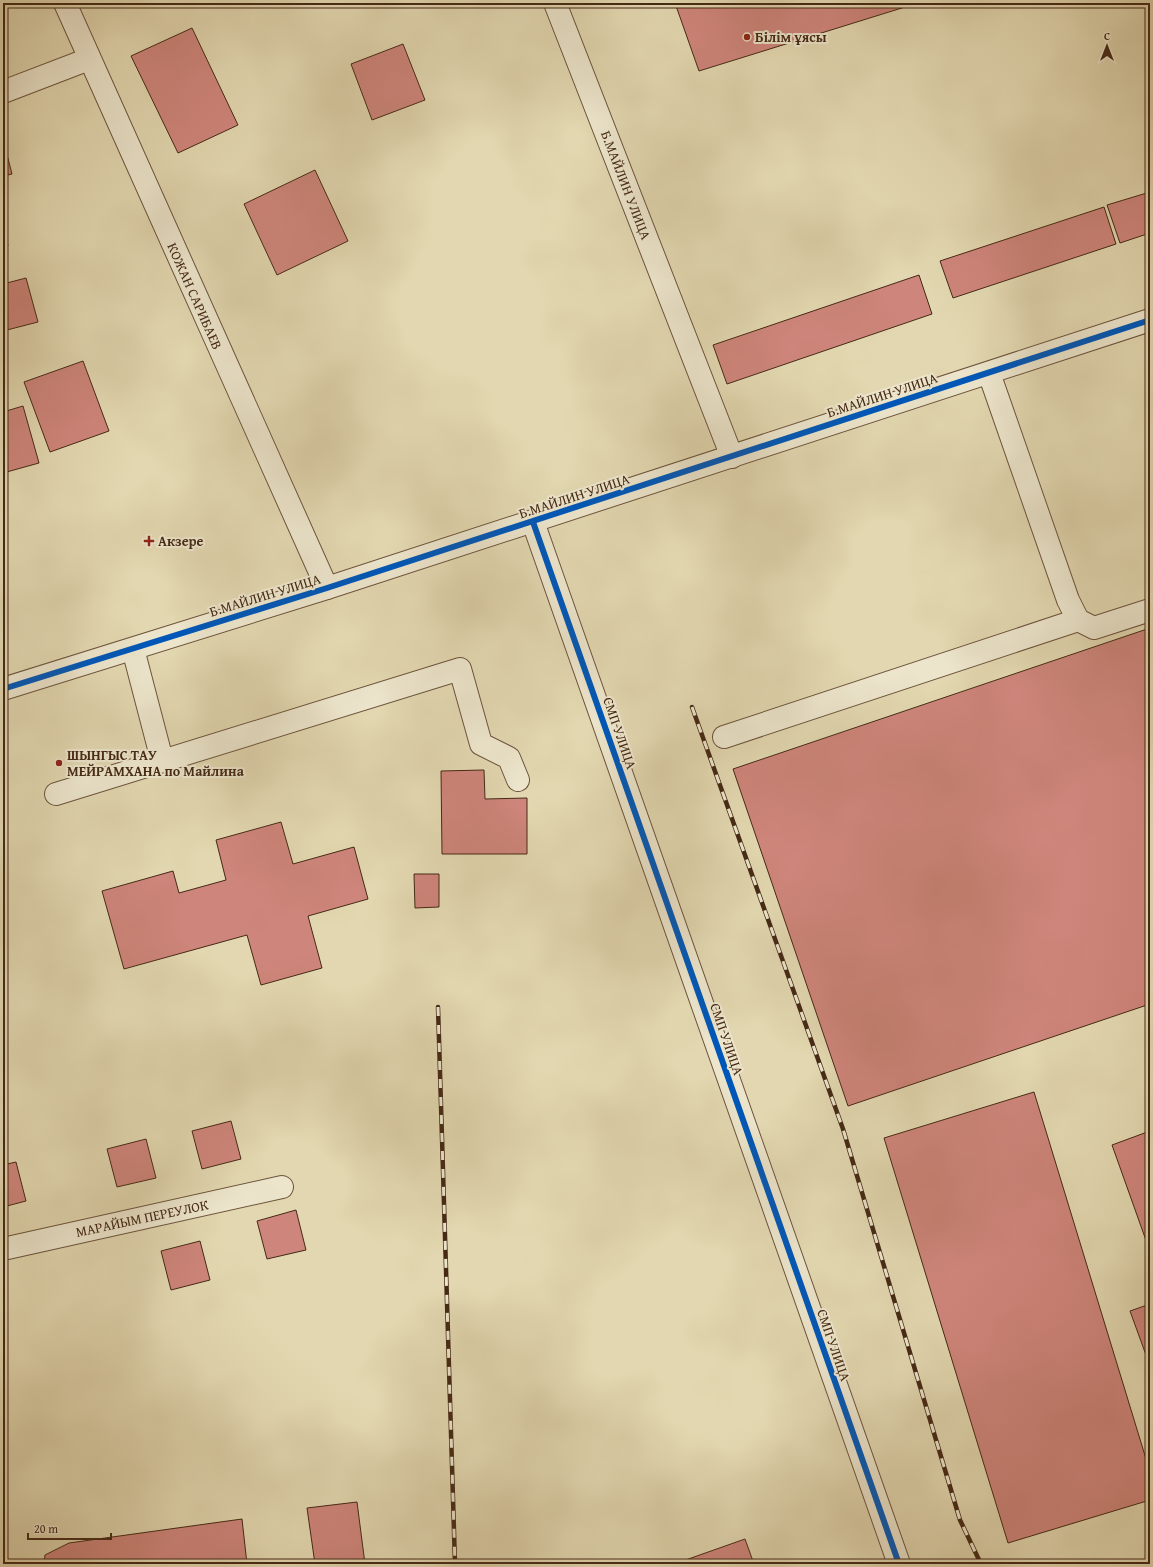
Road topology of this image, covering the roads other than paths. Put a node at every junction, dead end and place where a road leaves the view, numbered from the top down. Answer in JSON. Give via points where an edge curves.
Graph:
{"nodes":[{"id":1,"x":65,"y":3,"type":"edge"},
{"id":2,"x":554,"y":3,"type":"edge"},
{"id":3,"x":89,"y":59,"type":"junction"},
{"id":4,"x":3,"y":92,"type":"edge"},
{"id":5,"x":1150,"y":320,"type":"edge"},
{"id":6,"x":989,"y":373,"type":"junction"},
{"id":7,"x":732,"y":457,"type":"junction"},
{"id":8,"x":533,"y":522,"type":"junction"},
{"id":9,"x":327,"y":588,"type":"junction"},
{"id":10,"x":1150,"y":610,"type":"edge"},
{"id":11,"x":1078,"y":620,"type":"junction"},
{"id":12,"x":133,"y":649,"type":"junction"},
{"id":13,"x":3,"y":689,"type":"edge"},
{"id":14,"x":724,"y":737,"type":"dead end"},
{"id":15,"x":162,"y":760,"type":"junction"},
{"id":16,"x":518,"y":780,"type":"dead end"},
{"id":17,"x":56,"y":794,"type":"dead end"},
{"id":18,"x":282,"y":1187,"type":"dead end"},
{"id":19,"x":3,"y":1249,"type":"edge"},
{"id":20,"x":898,"y":1564,"type":"edge"}],
"edges":[{"from":1,"to":3,"type":"street","name":"КОЖАН САРИБАЕВ"},
{"from":2,"to":7,"type":"street","name":"Б.МАЙЛИН УЛИЦА"},
{"from":3,"to":4,"type":"street"},
{"from":3,"to":9,"type":"street","name":"КОЖАН САРИБАЕВ"},
{"from":5,"to":6,"type":"street","name":"Б.МАЙЛИН УЛИЦА"},
{"from":6,"to":7,"type":"street","name":"Б.МАЙЛИН УЛИЦА"},
{"from":6,"to":11,"type":"street","via":[[1068,600]]},
{"from":7,"to":8,"type":"street","name":"Б.МАЙЛИН УЛИЦА"},
{"from":8,"to":9,"type":"street","name":"Б.МАЙЛИН УЛИЦА"},
{"from":8,"to":20,"type":"street","name":"СМП УЛИЦА"},
{"from":9,"to":12,"type":"street","name":"Б.МАЙЛИН УЛИЦА"},
{"from":10,"to":11,"type":"street","via":[[1094,628]]},
{"from":11,"to":14,"type":"street"},
{"from":12,"to":13,"type":"street","name":"Б.МАЙЛИН УЛИЦА"},
{"from":12,"to":15,"type":"street"},
{"from":15,"to":16,"type":"street","via":[[460,668],[482,744],[509,758]]},
{"from":15,"to":17,"type":"street"},
{"from":18,"to":19,"type":"street","name":"МАРАЙЫМ ПЕРЕУЛОК"}]}
